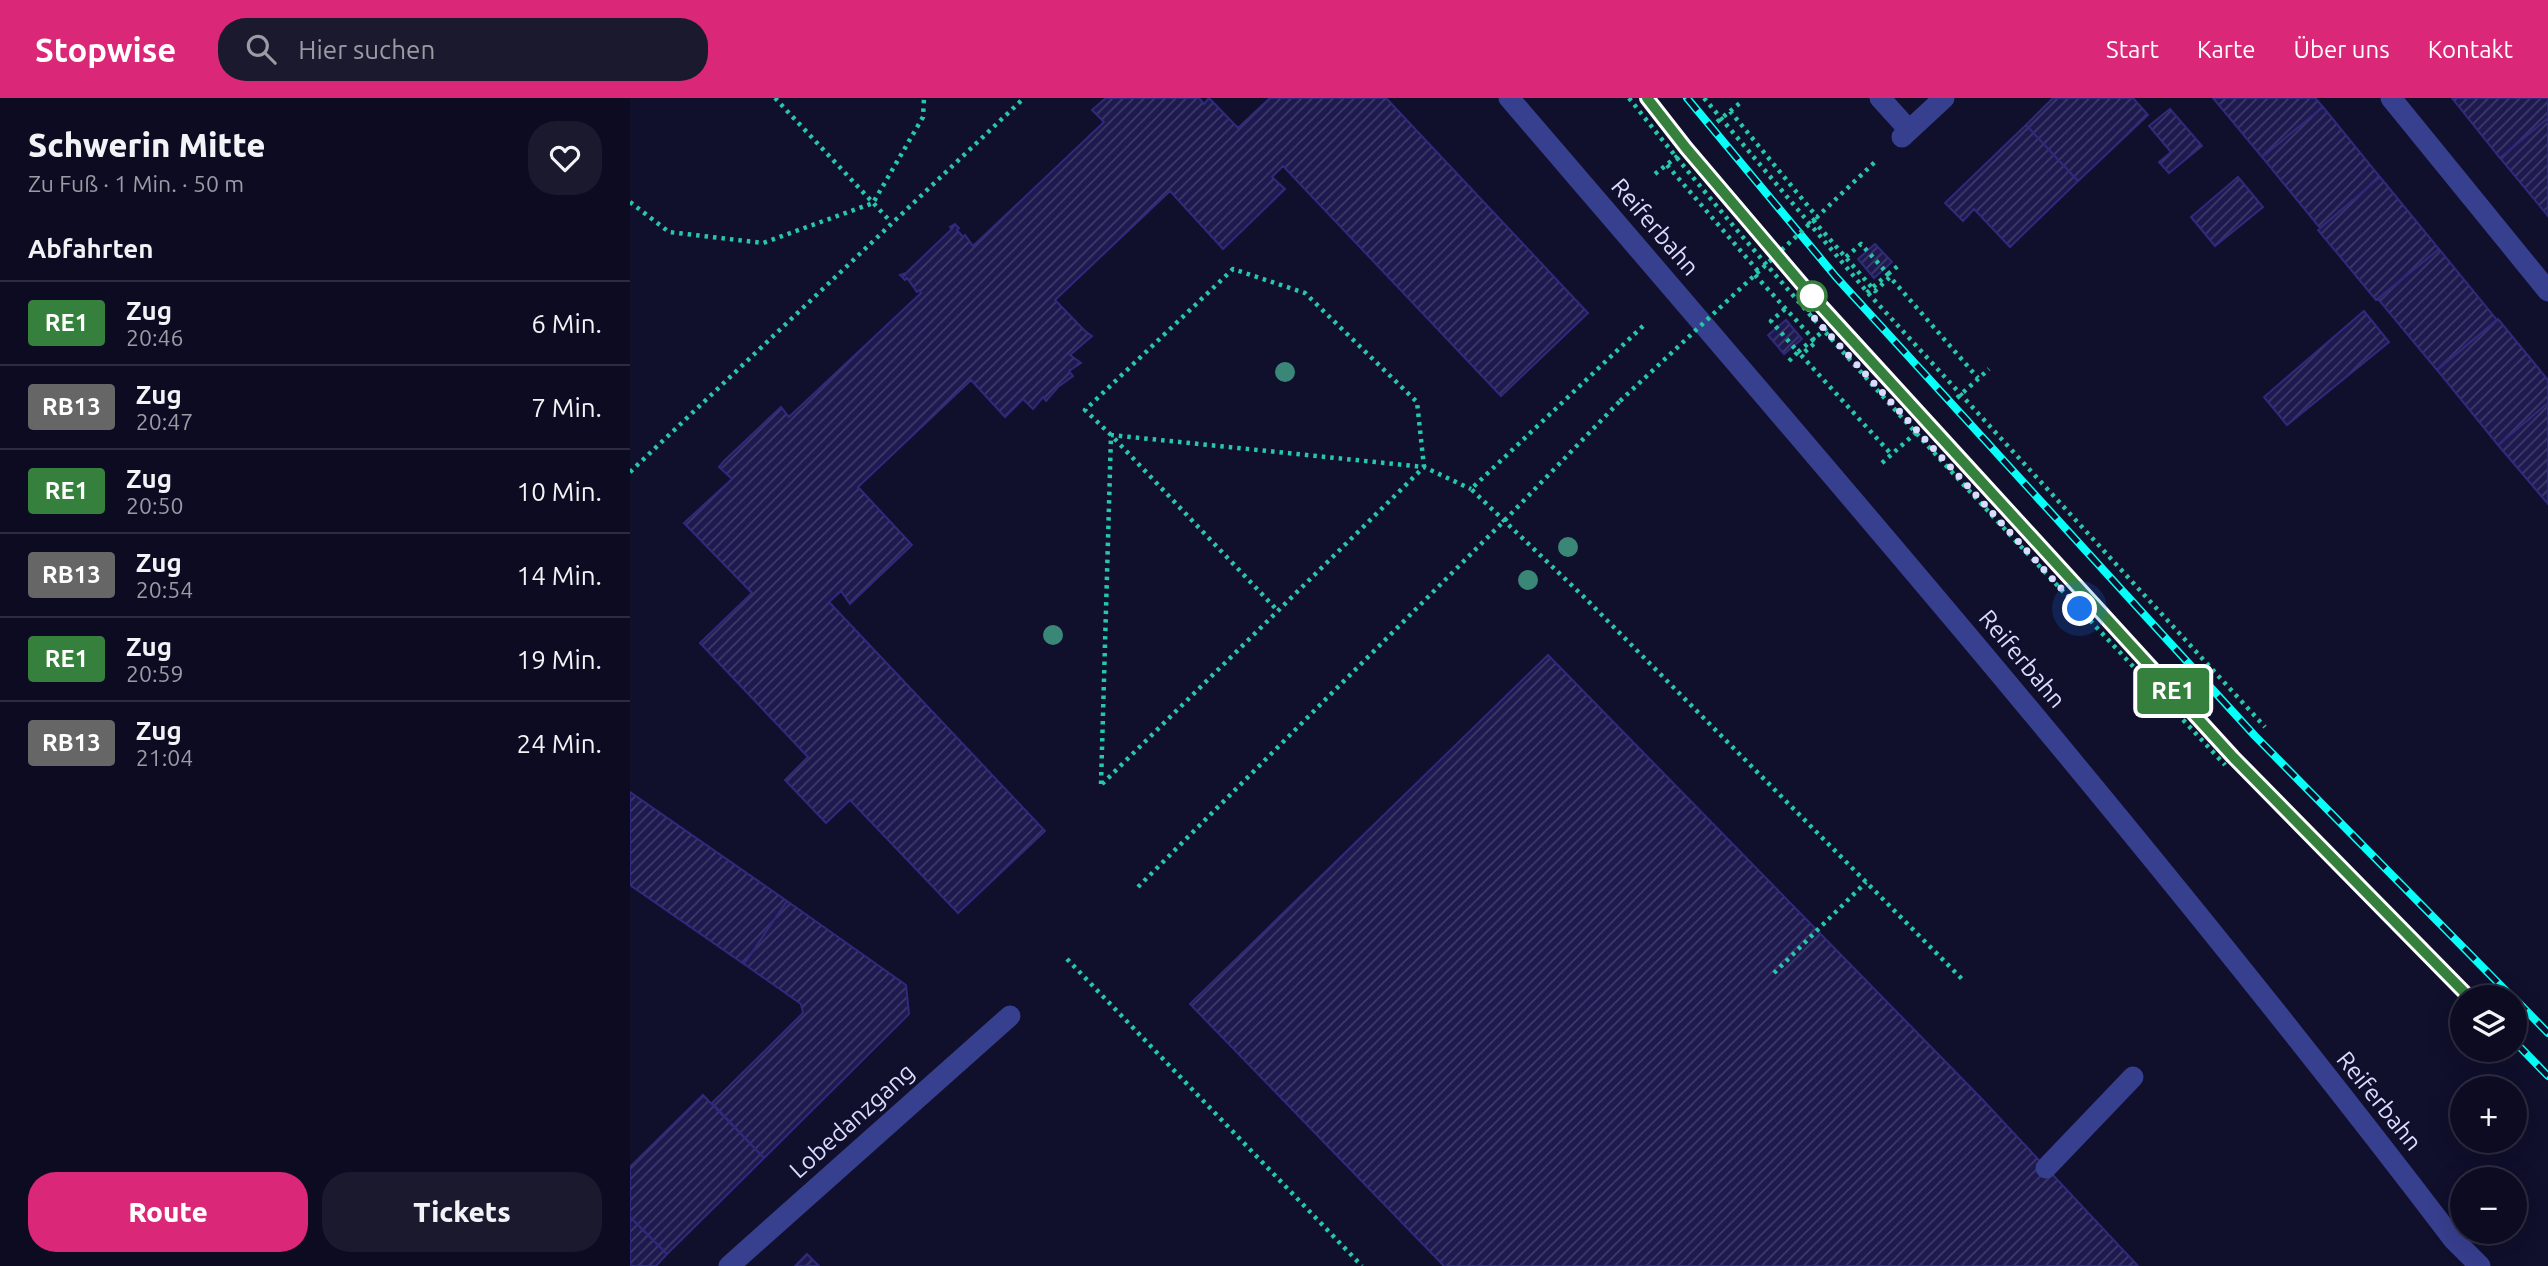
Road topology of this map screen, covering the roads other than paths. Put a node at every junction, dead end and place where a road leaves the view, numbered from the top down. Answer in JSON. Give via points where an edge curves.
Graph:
{"nodes":[{"id":1,"x":1509,"y":98,"type":"edge"},
{"id":2,"x":1880,"y":98,"type":"edge"},
{"id":3,"x":1944,"y":98,"type":"edge"},
{"id":4,"x":2391,"y":98,"type":"edge"},
{"id":5,"x":2548,"y":291,"type":"edge"},
{"id":6,"x":1010,"y":1016,"type":"dead end"},
{"id":7,"x":2133,"y":1077,"type":"dead end"},
{"id":8,"x":2046,"y":1168,"type":"dead end"},
{"id":9,"x":729,"y":1266,"type":"edge"},
{"id":10,"x":2480,"y":1266,"type":"edge"}],
"edges":[{"from":1,"to":10,"type":"street","name":"Reiferbahn","via":[[2154,858],[2453,1239]]},
{"from":2,"to":3,"type":"street","via":[[1906,133]]},
{"from":4,"to":5,"type":"street"},
{"from":6,"to":9,"type":"street","name":"Lobedanzgang"},
{"from":7,"to":8,"type":"street"}]}
